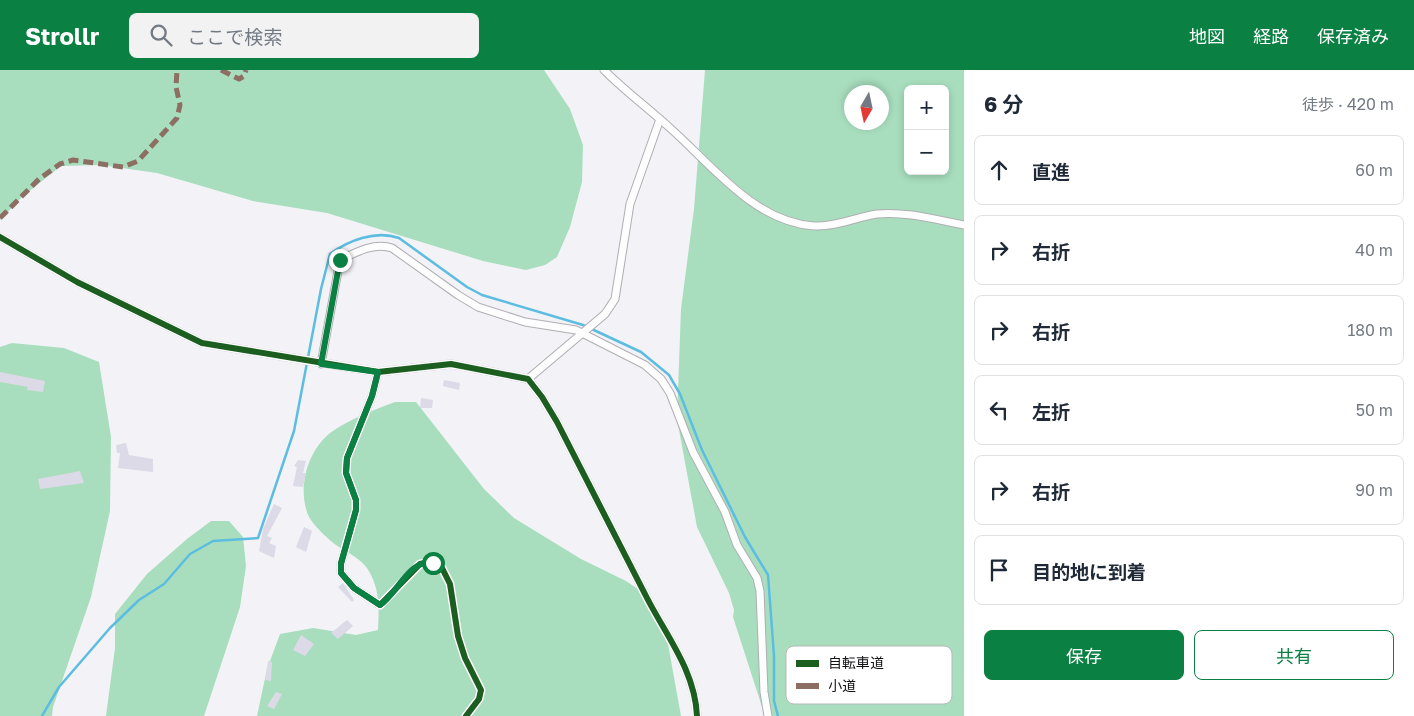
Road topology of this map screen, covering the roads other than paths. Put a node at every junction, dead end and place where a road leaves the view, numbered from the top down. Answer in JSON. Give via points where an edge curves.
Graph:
{"nodes":[{"id":1,"x":604,"y":70,"type":"edge"},
{"id":2,"x":660,"y":120,"type":"junction"},
{"id":3,"x":964,"y":225,"type":"edge"},
{"id":4,"x":0,"y":237,"type":"edge"},
{"id":5,"x":582,"y":334,"type":"junction"},
{"id":6,"x":321,"y":364,"type":"junction"},
{"id":7,"x":378,"y":372,"type":"junction"},
{"id":8,"x":528,"y":378,"type":"junction"},
{"id":9,"x":466,"y":716,"type":"edge"},
{"id":10,"x":697,"y":716,"type":"edge"},
{"id":11,"x":768,"y":716,"type":"edge"}],
"edges":[{"from":1,"to":2,"type":"street"},
{"from":2,"to":3,"type":"street","via":[[737,190],[784,220],[814,226],[891,214]]},
{"from":2,"to":5,"type":"street","via":[[630,204],[615,299],[605,314]]},
{"from":4,"to":6,"type":"street","via":[[78,282],[193,340]]},
{"from":5,"to":6,"type":"street","via":[[478,307],[392,248],[375,246],[340,260]]},
{"from":5,"to":8,"type":"street"},
{"from":5,"to":11,"type":"street","via":[[645,365],[661,379],[670,393],[693,452],[725,512],[737,545],[757,578]]},
{"from":6,"to":7,"type":"street"},
{"from":7,"to":8,"type":"street","via":[[451,364]]},
{"from":7,"to":9,"type":"street","via":[[347,458],[346,473],[356,500],[356,510],[341,573],[354,588],[380,605],[420,564],[430,562],[442,568],[450,584],[465,658],[481,690],[479,699]]},
{"from":8,"to":10,"type":"street","via":[[557,422],[686,668],[696,699]]}]}
